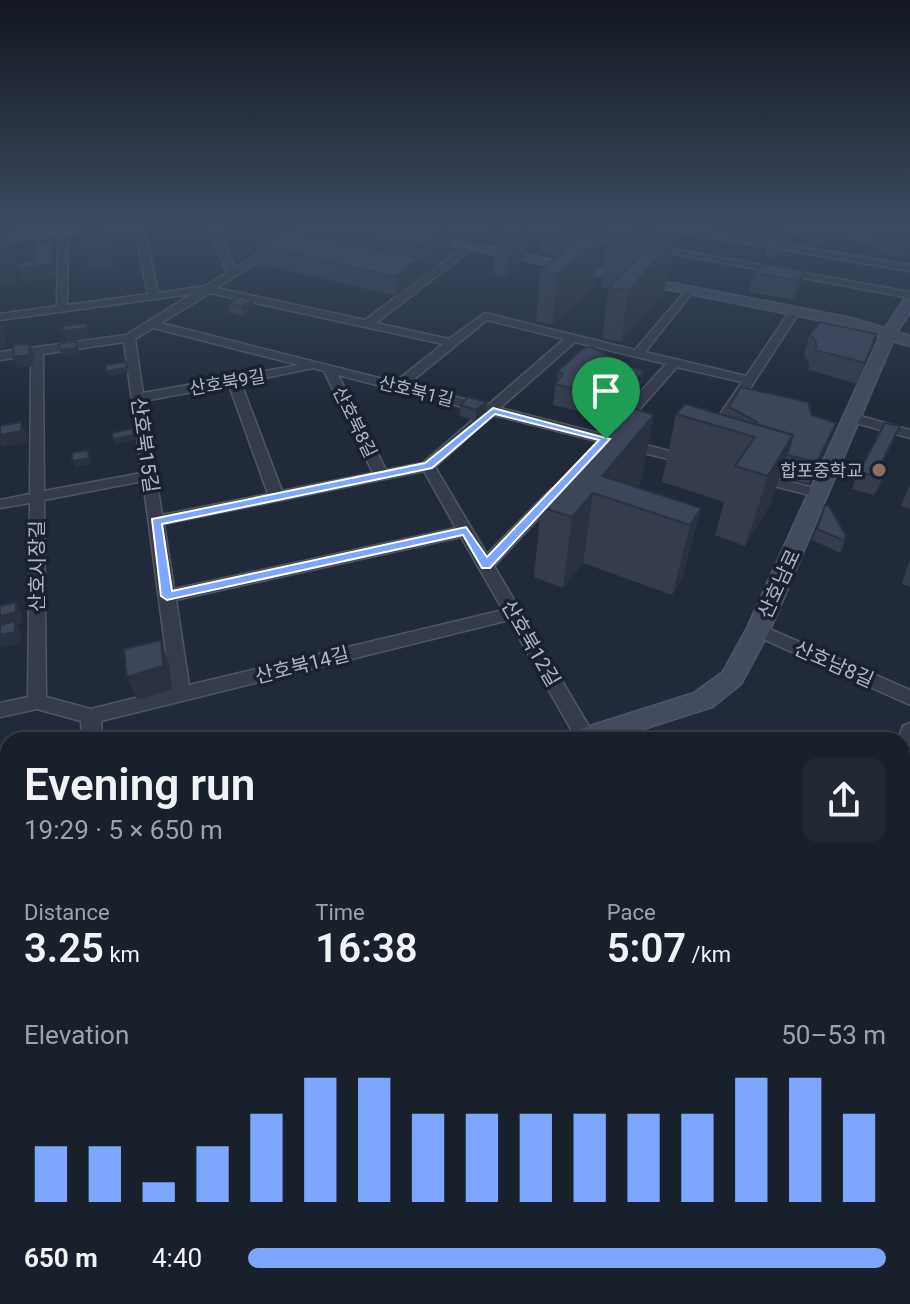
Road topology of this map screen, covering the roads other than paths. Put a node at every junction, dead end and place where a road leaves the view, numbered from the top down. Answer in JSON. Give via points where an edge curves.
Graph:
{"nodes":[{"id":1,"x":62,"y":287,"type":"edge"},
{"id":2,"x":152,"y":287,"type":"edge"},
{"id":3,"x":211,"y":287,"type":"edge"},
{"id":4,"x":416,"y":287,"type":"edge"},
{"id":5,"x":673,"y":287,"type":"edge"},
{"id":6,"x":866,"y":287,"type":"edge"},
{"id":7,"x":208,"y":289,"type":"junction"},
{"id":8,"x":689,"y":290,"type":"junction"},
{"id":9,"x":910,"y":295,"type":"edge"},
{"id":10,"x":154,"y":296,"type":"junction"},
{"id":11,"x":910,"y":301,"type":"edge"},
{"id":12,"x":62,"y":309,"type":"junction"},
{"id":13,"x":792,"y":316,"type":"dead end"},
{"id":14,"x":0,"y":317,"type":"edge"},
{"id":15,"x":152,"y":324,"type":"junction"},
{"id":16,"x":367,"y":324,"type":"junction"},
{"id":17,"x":573,"y":337,"type":"junction"},
{"id":18,"x":900,"y":337,"type":"edge"},
{"id":19,"x":129,"y":338,"type":"junction"},
{"id":20,"x":448,"y":342,"type":"junction"},
{"id":21,"x":37,"y":351,"type":"junction"},
{"id":22,"x":638,"y":354,"type":"junction"},
{"id":23,"x":0,"y":356,"type":"edge"},
{"id":24,"x":674,"y":363,"type":"junction"},
{"id":25,"x":323,"y":367,"type":"junction"},
{"id":26,"x":748,"y":380,"type":"junction"},
{"id":27,"x":234,"y":381,"type":"junction"},
{"id":28,"x":398,"y":386,"type":"junction"},
{"id":29,"x":138,"y":398,"type":"junction"},
{"id":30,"x":493,"y":411,"type":"junction"},
{"id":31,"x":850,"y":417,"type":"junction"},
{"id":32,"x":910,"y":434,"type":"edge"},
{"id":33,"x":606,"y":439,"type":"junction"},
{"id":34,"x":595,"y":451,"type":"edge"},
{"id":35,"x":428,"y":466,"type":"junction"},
{"id":36,"x":737,"y":472,"type":"edge"},
{"id":37,"x":381,"y":475,"type":"junction"},
{"id":38,"x":149,"y":476,"type":"junction"},
{"id":39,"x":562,"y":485,"type":"edge"},
{"id":40,"x":821,"y":494,"type":"junction"},
{"id":41,"x":37,"y":497,"type":"junction"},
{"id":42,"x":277,"y":497,"type":"junction"},
{"id":43,"x":0,"y":504,"type":"edge"},
{"id":44,"x":156,"y":521,"type":"junction"},
{"id":45,"x":466,"y":531,"type":"junction"},
{"id":46,"x":486,"y":565,"type":"junction"},
{"id":47,"x":167,"y":596,"type":"junction"},
{"id":48,"x":513,"y":613,"type":"junction"},
{"id":49,"x":758,"y":630,"type":"junction"},
{"id":50,"x":181,"y":694,"type":"junction"},
{"id":51,"x":910,"y":698,"type":"edge"},
{"id":52,"x":37,"y":702,"type":"junction"},
{"id":53,"x":0,"y":710,"type":"edge"},
{"id":54,"x":91,"y":716,"type":"junction"},
{"id":55,"x":92,"y":732,"type":"edge"},
{"id":56,"x":579,"y":732,"type":"edge"},
{"id":57,"x":605,"y":732,"type":"edge"}],
"edges":[{"from":1,"to":12,"type":"street"},
{"from":2,"to":10,"type":"street"},
{"from":3,"to":7,"type":"street"},
{"from":4,"to":16,"type":"street"},
{"from":5,"to":8,"type":"main road"},
{"from":6,"to":9,"type":"street"},
{"from":7,"to":10,"type":"street"},
{"from":7,"to":15,"type":"street"},
{"from":7,"to":16,"type":"street"},
{"from":8,"to":18,"type":"main road"},
{"from":8,"to":22,"type":"street"},
{"from":10,"to":12,"type":"street"},
{"from":11,"to":18,"type":"main road","name":"산호남로"},
{"from":12,"to":14,"type":"street"},
{"from":13,"to":26,"type":"street"},
{"from":15,"to":19,"type":"street"},
{"from":15,"to":25,"type":"street","name":"산호북1길"},
{"from":16,"to":20,"type":"street"},
{"from":17,"to":20,"type":"street","via":[[485,316]]},
{"from":17,"to":22,"type":"street"},
{"from":17,"to":30,"type":"street"},
{"from":18,"to":31,"type":"main road","name":"산호남로"},
{"from":19,"to":21,"type":"street"},
{"from":19,"to":29,"type":"street","name":"산호북15길"},
{"from":20,"to":28,"type":"street"},
{"from":21,"to":23,"type":"street"},
{"from":21,"to":41,"type":"street","name":"산호시장길"},
{"from":22,"to":24,"type":"street"},
{"from":24,"to":26,"type":"street"},
{"from":24,"to":33,"type":"street"},
{"from":25,"to":27,"type":"street","name":"산호북9길"},
{"from":25,"to":28,"type":"street","name":"산호북1길"},
{"from":25,"to":37,"type":"street","name":"산호북8길"},
{"from":26,"to":33,"type":"street","name":"산호북1길","via":[[703,464]]},
{"from":27,"to":29,"type":"street","name":"산호북9길"},
{"from":27,"to":42,"type":"street"},
{"from":28,"to":30,"type":"street","name":"산호북1길"},
{"from":29,"to":38,"type":"street","name":"산호북15길"},
{"from":30,"to":33,"type":"street","name":"산호북1길"},
{"from":30,"to":35,"type":"street"},
{"from":31,"to":32,"type":"street"},
{"from":31,"to":40,"type":"main road","name":"산호남로"},
{"from":33,"to":34,"type":"street"},
{"from":35,"to":37,"type":"street"},
{"from":35,"to":45,"type":"street","name":"산호북12길"},
{"from":36,"to":40,"type":"street"},
{"from":37,"to":42,"type":"street"},
{"from":38,"to":41,"type":"street"},
{"from":38,"to":44,"type":"street","name":"산호북15길"},
{"from":39,"to":46,"type":"street"},
{"from":40,"to":49,"type":"main road","name":"산호남로"},
{"from":41,"to":43,"type":"street"},
{"from":41,"to":52,"type":"street","name":"산호시장길"},
{"from":42,"to":44,"type":"street"},
{"from":44,"to":47,"type":"street","name":"산호북15길"},
{"from":45,"to":46,"type":"street","name":"산호북12길"},
{"from":45,"to":47,"type":"street"},
{"from":46,"to":48,"type":"street","name":"산호북12길"},
{"from":47,"to":50,"type":"street","name":"산호북15길"},
{"from":48,"to":50,"type":"street","name":"산호북14길"},
{"from":48,"to":56,"type":"street","name":"산호북12길"},
{"from":49,"to":51,"type":"street","name":"산호남8길"},
{"from":49,"to":57,"type":"main road","name":"산호남로","via":[[732,678],[703,700]]},
{"from":50,"to":54,"type":"street","name":"산호북14길"},
{"from":52,"to":53,"type":"street"},
{"from":52,"to":54,"type":"street"},
{"from":54,"to":55,"type":"street"}]}
